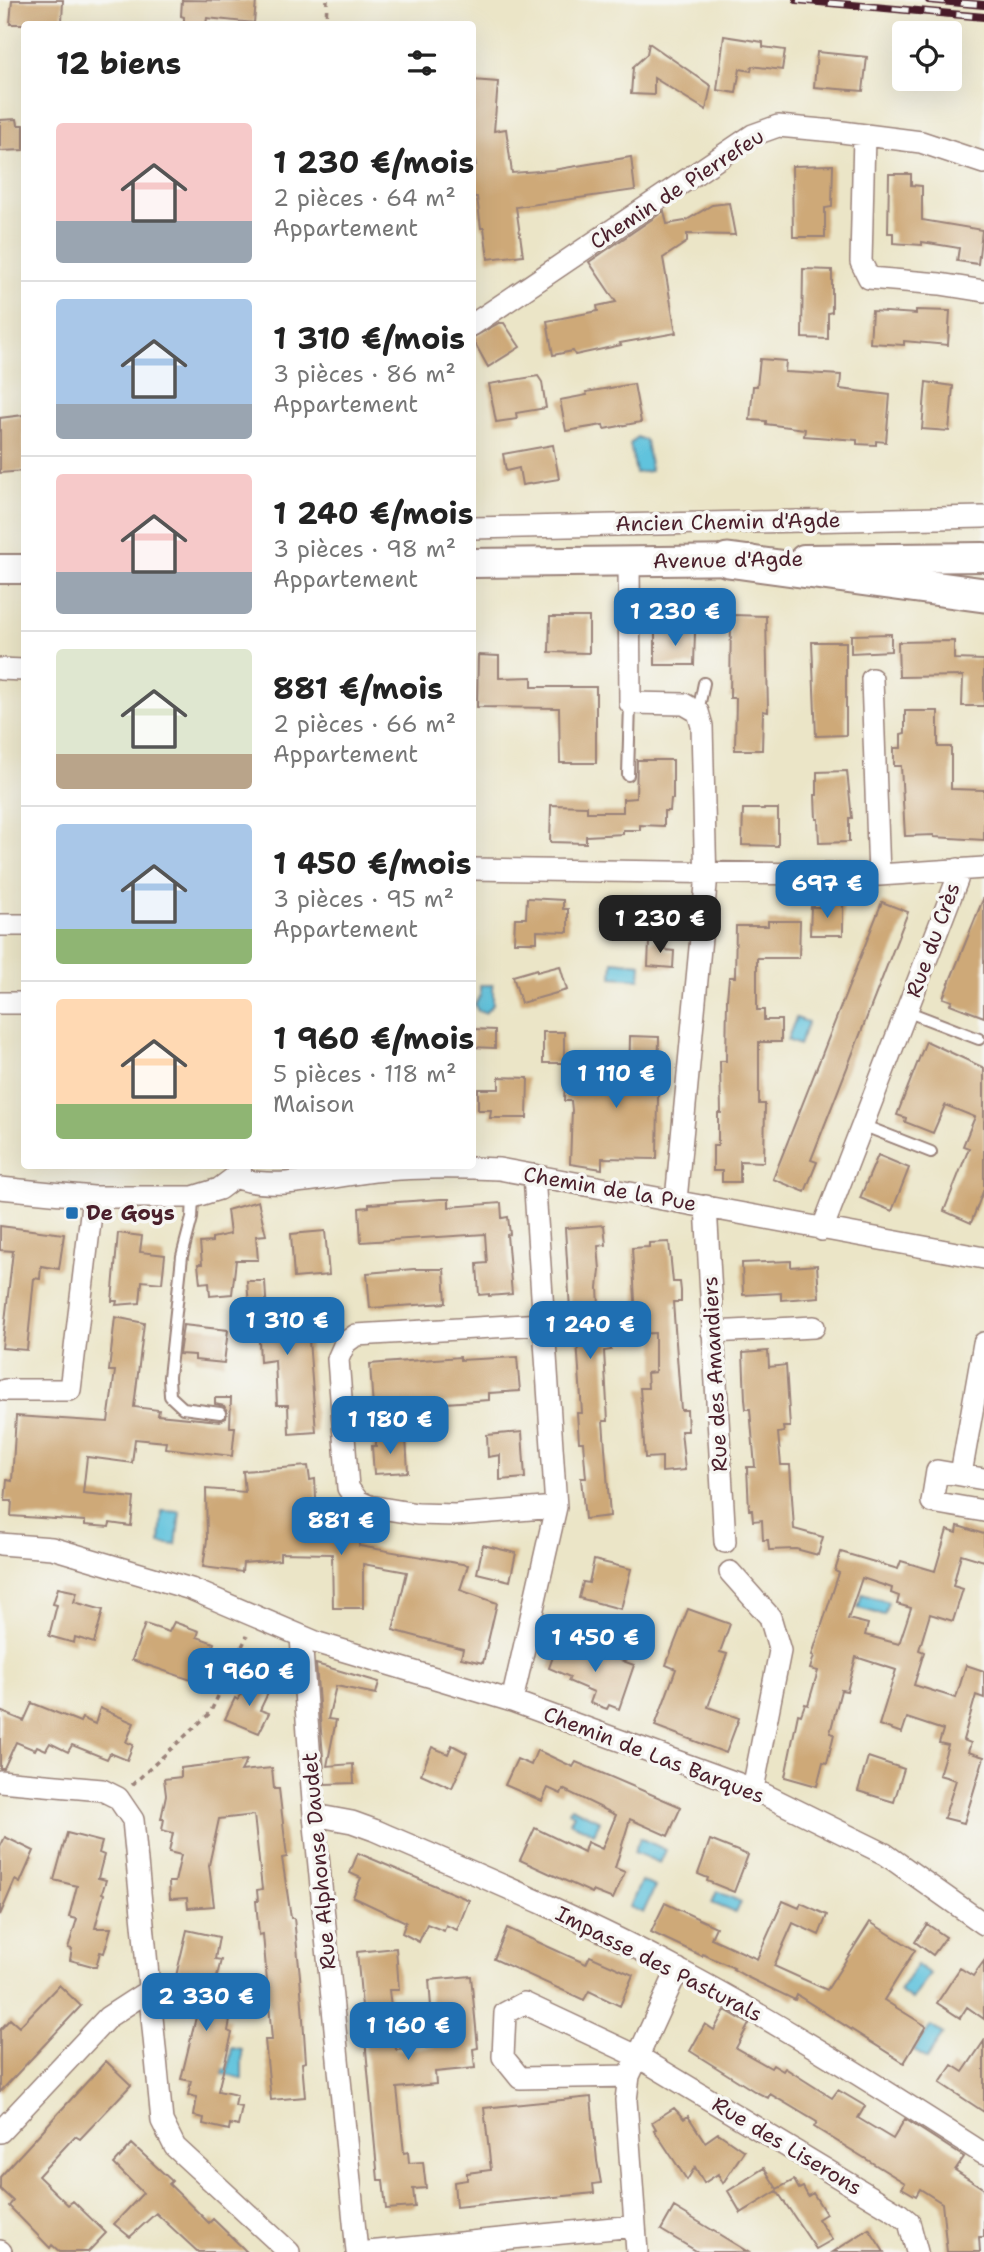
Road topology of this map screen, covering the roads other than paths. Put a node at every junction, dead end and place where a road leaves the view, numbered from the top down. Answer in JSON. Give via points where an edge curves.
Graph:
{"nodes":[{"id":1,"x":864,"y":135,"type":"junction"},
{"id":2,"x":984,"y":163,"type":"edge"},
{"id":3,"x":984,"y":291,"type":"edge"},
{"id":4,"x":476,"y":322,"type":"edge"},
{"id":5,"x":984,"y":517,"type":"edge"},
{"id":6,"x":476,"y":528,"type":"edge"},
{"id":7,"x":984,"y":557,"type":"edge"},
{"id":8,"x":728,"y":560,"type":"junction"},
{"id":9,"x":628,"y":561,"type":"junction"},
{"id":10,"x":476,"y":564,"type":"edge"},
{"id":11,"x":0,"y":569,"type":"edge"},
{"id":12,"x":21,"y":569,"type":"edge"},
{"id":13,"x":984,"y":595,"type":"edge"},
{"id":14,"x":0,"y":669,"type":"edge"},
{"id":15,"x":21,"y":670,"type":"edge"},
{"id":16,"x":872,"y":679,"type":"dead end"},
{"id":17,"x":705,"y":683,"type":"dead end"},
{"id":18,"x":630,"y":703,"type":"junction"},
{"id":19,"x":698,"y":712,"type":"junction"},
{"id":20,"x":628,"y":775,"type":"dead end"},
{"id":21,"x":476,"y":869,"type":"edge"},
{"id":22,"x":957,"y":869,"type":"junction"},
{"id":23,"x":984,"y":869,"type":"edge"},
{"id":24,"x":705,"y":872,"type":"junction"},
{"id":25,"x":879,"y":875,"type":"junction"},
{"id":26,"x":0,"y":925,"type":"edge"},
{"id":27,"x":21,"y":925,"type":"edge"},
{"id":28,"x":0,"y":1003,"type":"edge"},
{"id":29,"x":21,"y":1003,"type":"edge"},
{"id":30,"x":906,"y":1011,"type":"junction"},
{"id":31,"x":979,"y":1039,"type":"dead end"},
{"id":32,"x":862,"y":1125,"type":"junction"},
{"id":33,"x":931,"y":1152,"type":"dead end"},
{"id":34,"x":476,"y":1168,"type":"edge"},
{"id":35,"x":416,"y":1169,"type":"edge"},
{"id":36,"x":238,"y":1171,"type":"edge"},
{"id":37,"x":534,"y":1175,"type":"junction"},
{"id":38,"x":0,"y":1188,"type":"edge"},
{"id":39,"x":93,"y":1197,"type":"junction"},
{"id":40,"x":192,"y":1197,"type":"junction"},
{"id":41,"x":676,"y":1200,"type":"junction"},
{"id":42,"x":705,"y":1206,"type":"junction"},
{"id":43,"x":822,"y":1230,"type":"junction"},
{"id":44,"x":984,"y":1258,"type":"edge"},
{"id":45,"x":542,"y":1324,"type":"junction"},
{"id":46,"x":814,"y":1327,"type":"dead end"},
{"id":47,"x":712,"y":1332,"type":"junction"},
{"id":48,"x":984,"y":1343,"type":"edge"},
{"id":49,"x":5,"y":1390,"type":"dead end"},
{"id":50,"x":220,"y":1413,"type":"dead end"},
{"id":51,"x":961,"y":1474,"type":"junction"},
{"id":52,"x":984,"y":1479,"type":"edge"},
{"id":53,"x":556,"y":1507,"type":"junction"},
{"id":54,"x":984,"y":1511,"type":"edge"},
{"id":55,"x":725,"y":1542,"type":"dead end"},
{"id":56,"x":0,"y":1544,"type":"edge"},
{"id":57,"x":730,"y":1572,"type":"dead end"},
{"id":58,"x":301,"y":1637,"type":"junction"},
{"id":59,"x":512,"y":1701,"type":"junction"},
{"id":60,"x":0,"y":1781,"type":"edge"},
{"id":61,"x":752,"y":1789,"type":"junction"},
{"id":62,"x":314,"y":1815,"type":"junction"},
{"id":63,"x":984,"y":1924,"type":"edge"},
{"id":64,"x":678,"y":1969,"type":"junction"},
{"id":65,"x":148,"y":1991,"type":"junction"},
{"id":66,"x":633,"y":2066,"type":"junction"},
{"id":67,"x":0,"y":2132,"type":"edge"},
{"id":68,"x":984,"y":2154,"type":"edge"},
{"id":69,"x":634,"y":2226,"type":"junction"},
{"id":70,"x":460,"y":2247,"type":"edge"},
{"id":71,"x":396,"y":2250,"type":"edge"},
{"id":72,"x":289,"y":2252,"type":"edge"},
{"id":73,"x":357,"y":2252,"type":"edge"},
{"id":74,"x":368,"y":2252,"type":"edge"},
{"id":75,"x":637,"y":2252,"type":"edge"},
{"id":76,"x":917,"y":2252,"type":"edge"}],
"edges":[{"from":1,"to":2,"type":"street","name":"Chemin de Pierrefeu","via":[[921,142]]},
{"from":1,"to":3,"type":"street","via":[[861,262],[869,278]]},
{"from":1,"to":4,"type":"street","name":"Chemin de Pierrefeu","via":[[778,126],[752,135]]},
{"from":5,"to":6,"type":"street","name":"Ancien Chemin d'Agde"},
{"from":7,"to":8,"type":"main road","name":"Avenue d'Agde"},
{"from":8,"to":9,"type":"main road","name":"Avenue d'Agde"},
{"from":8,"to":13,"type":"highway"},
{"from":9,"to":10,"type":"main road","name":"Avenue d'Agde"},
{"from":9,"to":18,"type":"street"},
{"from":11,"to":12,"type":"main road"},
{"from":14,"to":15,"type":"street"},
{"from":16,"to":25,"type":"street"},
{"from":17,"to":19,"type":"lane"},
{"from":18,"to":19,"type":"street","via":[[684,704]]},
{"from":18,"to":20,"type":"lane"},
{"from":19,"to":24,"type":"street"},
{"from":21,"to":24,"type":"street"},
{"from":22,"to":23,"type":"street"},
{"from":22,"to":25,"type":"street"},
{"from":22,"to":30,"type":"street","name":"Rue du Crès","via":[[957,880]]},
{"from":24,"to":25,"type":"street"},
{"from":24,"to":41,"type":"street"},
{"from":26,"to":27,"type":"street"},
{"from":28,"to":29,"type":"street"},
{"from":30,"to":31,"type":"lane","name":"Rue du Crès"},
{"from":30,"to":32,"type":"street","name":"Rue du Crès"},
{"from":32,"to":33,"type":"lane"},
{"from":32,"to":43,"type":"street","name":"Rue du Crès"},
{"from":34,"to":37,"type":"street","name":"Chemin de la Pue"},
{"from":35,"to":36,"type":"street","name":"Chemin de la Pue","via":[[262,1185]]},
{"from":36,"to":40,"type":"street","via":[[219,1189]]},
{"from":37,"to":41,"type":"street","name":"Chemin de la Pue"},
{"from":37,"to":45,"type":"street"},
{"from":38,"to":39,"type":"street"},
{"from":39,"to":40,"type":"street"},
{"from":39,"to":49,"type":"street","via":[[69,1390]]},
{"from":40,"to":50,"type":"lane","via":[[173,1337],[170,1396],[183,1408]]},
{"from":41,"to":42,"type":"street","name":"Chemin de la Pue"},
{"from":42,"to":43,"type":"street","name":"Chemin de la Pue"},
{"from":42,"to":47,"type":"street","name":"Rue des Amandiers"},
{"from":43,"to":44,"type":"street","name":"Chemin de la Pue"},
{"from":45,"to":53,"type":"street"},
{"from":45,"to":53,"type":"street","via":[[356,1335],[345,1343],[338,1359],[348,1488],[358,1501],[442,1515]]},
{"from":46,"to":47,"type":"street"},
{"from":47,"to":55,"type":"street","name":"Rue des Amandiers"},
{"from":48,"to":51,"type":"street"},
{"from":51,"to":52,"type":"street"},
{"from":51,"to":54,"type":"street","via":[[937,1471],[932,1502]]},
{"from":53,"to":59,"type":"street"},
{"from":56,"to":58,"type":"street","name":"Chemin de Las Barques","via":[[52,1548],[191,1589]]},
{"from":57,"to":61,"type":"street","via":[[771,1617],[780,1651]]},
{"from":58,"to":59,"type":"street","name":"Chemin de Las Barques"},
{"from":58,"to":62,"type":"street","name":"Rue Alphonse Daudet"},
{"from":59,"to":61,"type":"street","name":"Chemin de Las Barques"},
{"from":60,"to":65,"type":"street","via":[[102,1790],[118,1798],[133,1819]]},
{"from":61,"to":63,"type":"street","name":"Chemin de Las Barques","via":[[885,1854]]},
{"from":62,"to":64,"type":"street","name":"Impasse des Pasturals","via":[[374,1830]]},
{"from":62,"to":73,"type":"street","name":"Rue Alphonse Daudet"},
{"from":64,"to":66,"type":"street"},
{"from":64,"to":68,"type":"street","name":"Impasse des Pasturals","via":[[838,2060]]},
{"from":65,"to":67,"type":"street","via":[[108,2017]]},
{"from":65,"to":72,"type":"street","via":[[162,2121],[175,2147]]},
{"from":66,"to":66,"type":"street","name":"Rue des Liserons","via":[[520,2078],[503,2057],[505,2013],[524,2003]]},
{"from":66,"to":69,"type":"street","via":[[626,2101]]},
{"from":66,"to":76,"type":"street","name":"Rue des Liserons","via":[[898,2213],[909,2222]]},
{"from":69,"to":70,"type":"street"},
{"from":69,"to":75,"type":"street"},
{"from":70,"to":71,"type":"street"},
{"from":71,"to":74,"type":"street"}]}
